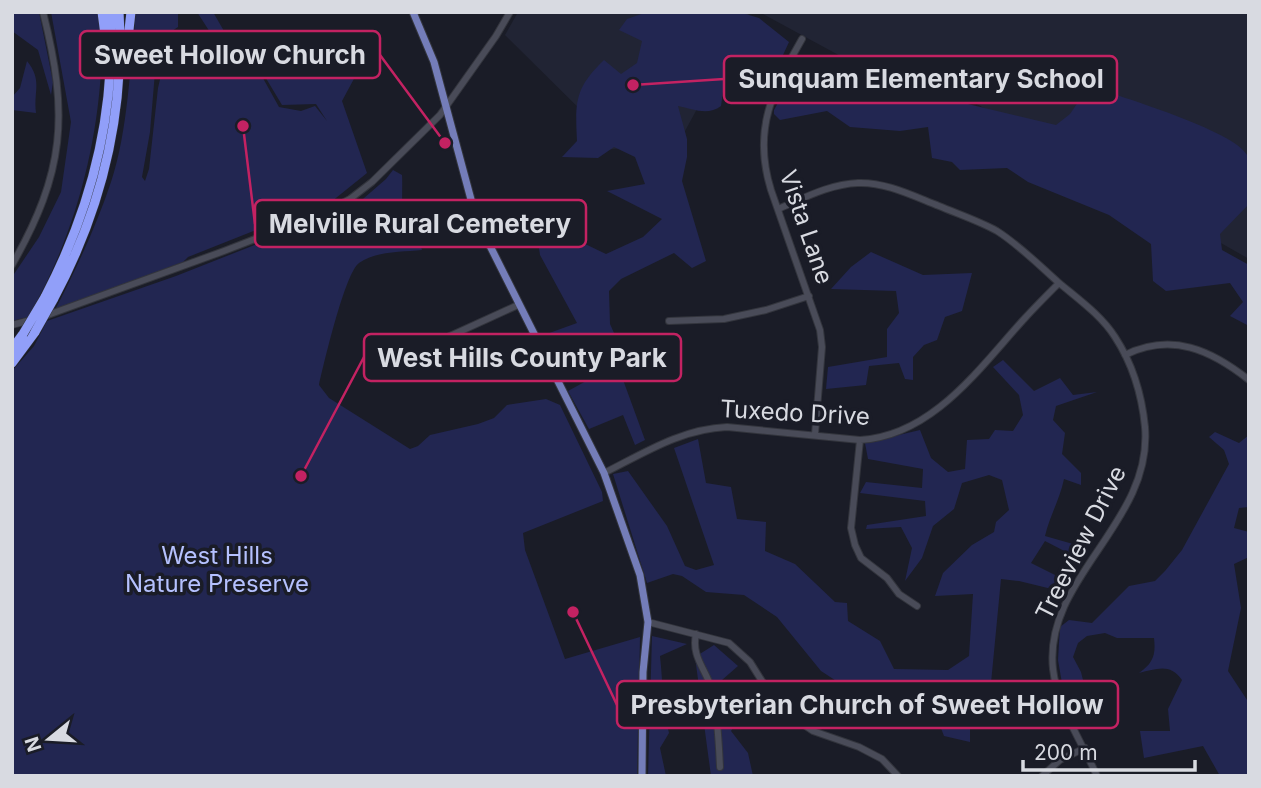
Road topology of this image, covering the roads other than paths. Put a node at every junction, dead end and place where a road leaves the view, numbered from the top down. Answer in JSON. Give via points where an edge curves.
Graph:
{"nodes":[{"id":1,"x":43,"y":12,"type":"edge"},
{"id":2,"x":102,"y":12,"type":"edge"},
{"id":3,"x":110,"y":12,"type":"edge"},
{"id":4,"x":119,"y":12,"type":"edge"},
{"id":5,"x":131,"y":12,"type":"edge"},
{"id":6,"x":413,"y":12,"type":"edge"},
{"id":7,"x":510,"y":12,"type":"edge"},
{"id":8,"x":802,"y":39,"type":"dead end"},
{"id":9,"x":109,"y":90,"type":"junction"},
{"id":10,"x":447,"y":107,"type":"junction"},
{"id":11,"x":114,"y":120,"type":"junction"},
{"id":12,"x":778,"y":209,"type":"junction"},
{"id":13,"x":12,"y":265,"type":"edge"},
{"id":14,"x":1059,"y":283,"type":"junction"},
{"id":15,"x":809,"y":296,"type":"junction"},
{"id":16,"x":49,"y":299,"type":"junction"},
{"id":17,"x":518,"y":305,"type":"junction"},
{"id":18,"x":669,"y":321,"type":"dead end"},
{"id":19,"x":12,"y":325,"type":"edge"},
{"id":20,"x":12,"y":349,"type":"edge"},
{"id":21,"x":1125,"y":355,"type":"junction"},
{"id":22,"x":12,"y":363,"type":"edge"},
{"id":23,"x":401,"y":368,"type":"dead end"},
{"id":24,"x":1249,"y":380,"type":"edge"},
{"id":25,"x":815,"y":435,"type":"junction"},
{"id":26,"x":860,"y":440,"type":"junction"},
{"id":27,"x":604,"y":473,"type":"junction"},
{"id":28,"x":917,"y":606,"type":"dead end"},
{"id":29,"x":648,"y":622,"type":"junction"},
{"id":30,"x":696,"y":634,"type":"junction"},
{"id":31,"x":1112,"y":690,"type":"dead end"},
{"id":32,"x":1065,"y":708,"type":"junction"},
{"id":33,"x":1085,"y":748,"type":"junction"},
{"id":34,"x":720,"y":766,"type":"dead end"},
{"id":35,"x":642,"y":776,"type":"edge"},
{"id":36,"x":898,"y":776,"type":"edge"},
{"id":37,"x":1042,"y":776,"type":"edge"},
{"id":38,"x":1097,"y":776,"type":"edge"}],
"edges":[{"from":1,"to":13,"type":"street","via":[[57,78],[60,134],[44,201]]},
{"from":2,"to":9,"type":"highway"},
{"from":3,"to":9,"type":"highway"},
{"from":4,"to":11,"type":"highway"},
{"from":5,"to":11,"type":"highway","via":[[123,90]]},
{"from":6,"to":10,"type":"main road"},
{"from":7,"to":10,"type":"street"},
{"from":8,"to":12,"type":"street","name":"Vista Lane","via":[[776,85],[764,129],[765,171]]},
{"from":9,"to":16,"type":"highway","via":[[86,201]]},
{"from":10,"to":17,"type":"main road","via":[[476,218]]},
{"from":10,"to":19,"type":"street","via":[[372,182],[339,206],[138,284]]},
{"from":11,"to":16,"type":"highway","via":[[89,222],[74,260]]},
{"from":12,"to":14,"type":"street","name":"Treeview Drive","via":[[841,184],[879,185],[998,232]]},
{"from":12,"to":15,"type":"street","name":"Vista Lane"},
{"from":14,"to":21,"type":"street","name":"Treeview Drive","via":[[1101,320]]},
{"from":14,"to":26,"type":"street","name":"Tuxedo Drive","via":[[945,403],[905,429]]},
{"from":15,"to":18,"type":"street","via":[[724,319]]},
{"from":15,"to":25,"type":"street","name":"Vista Lane","via":[[822,347]]},
{"from":16,"to":20,"type":"highway","bridge":true},
{"from":16,"to":22,"type":"highway","bridge":true,"via":[[35,332]]},
{"from":17,"to":23,"type":"street","via":[[415,352]]},
{"from":17,"to":27,"type":"main road"},
{"from":21,"to":24,"type":"street","via":[[1156,344],[1182,345],[1208,354]]},
{"from":21,"to":32,"type":"street","name":"Treeview Drive","via":[[1142,405],[1144,450],[1126,508],[1060,615],[1052,651],[1056,688]]},
{"from":25,"to":26,"type":"street","name":"Tuxedo Drive"},
{"from":25,"to":27,"type":"street","name":"Tuxedo Drive","via":[[710,428],[676,437]]},
{"from":26,"to":28,"type":"street","via":[[851,528],[855,545],[861,558]]},
{"from":27,"to":29,"type":"main road","via":[[640,575]]},
{"from":29,"to":30,"type":"street"},
{"from":29,"to":35,"type":"main road"},
{"from":30,"to":34,"type":"street","via":[[696,659],[712,693]]},
{"from":30,"to":36,"type":"street","via":[[729,643],[744,654],[772,697],[797,721],[859,747]]},
{"from":31,"to":32,"type":"street","via":[[1099,702]]},
{"from":32,"to":33,"type":"street","name":"Treeview Drive"},
{"from":33,"to":37,"type":"street"},
{"from":33,"to":38,"type":"street","name":"Treeview Drive"}]}
